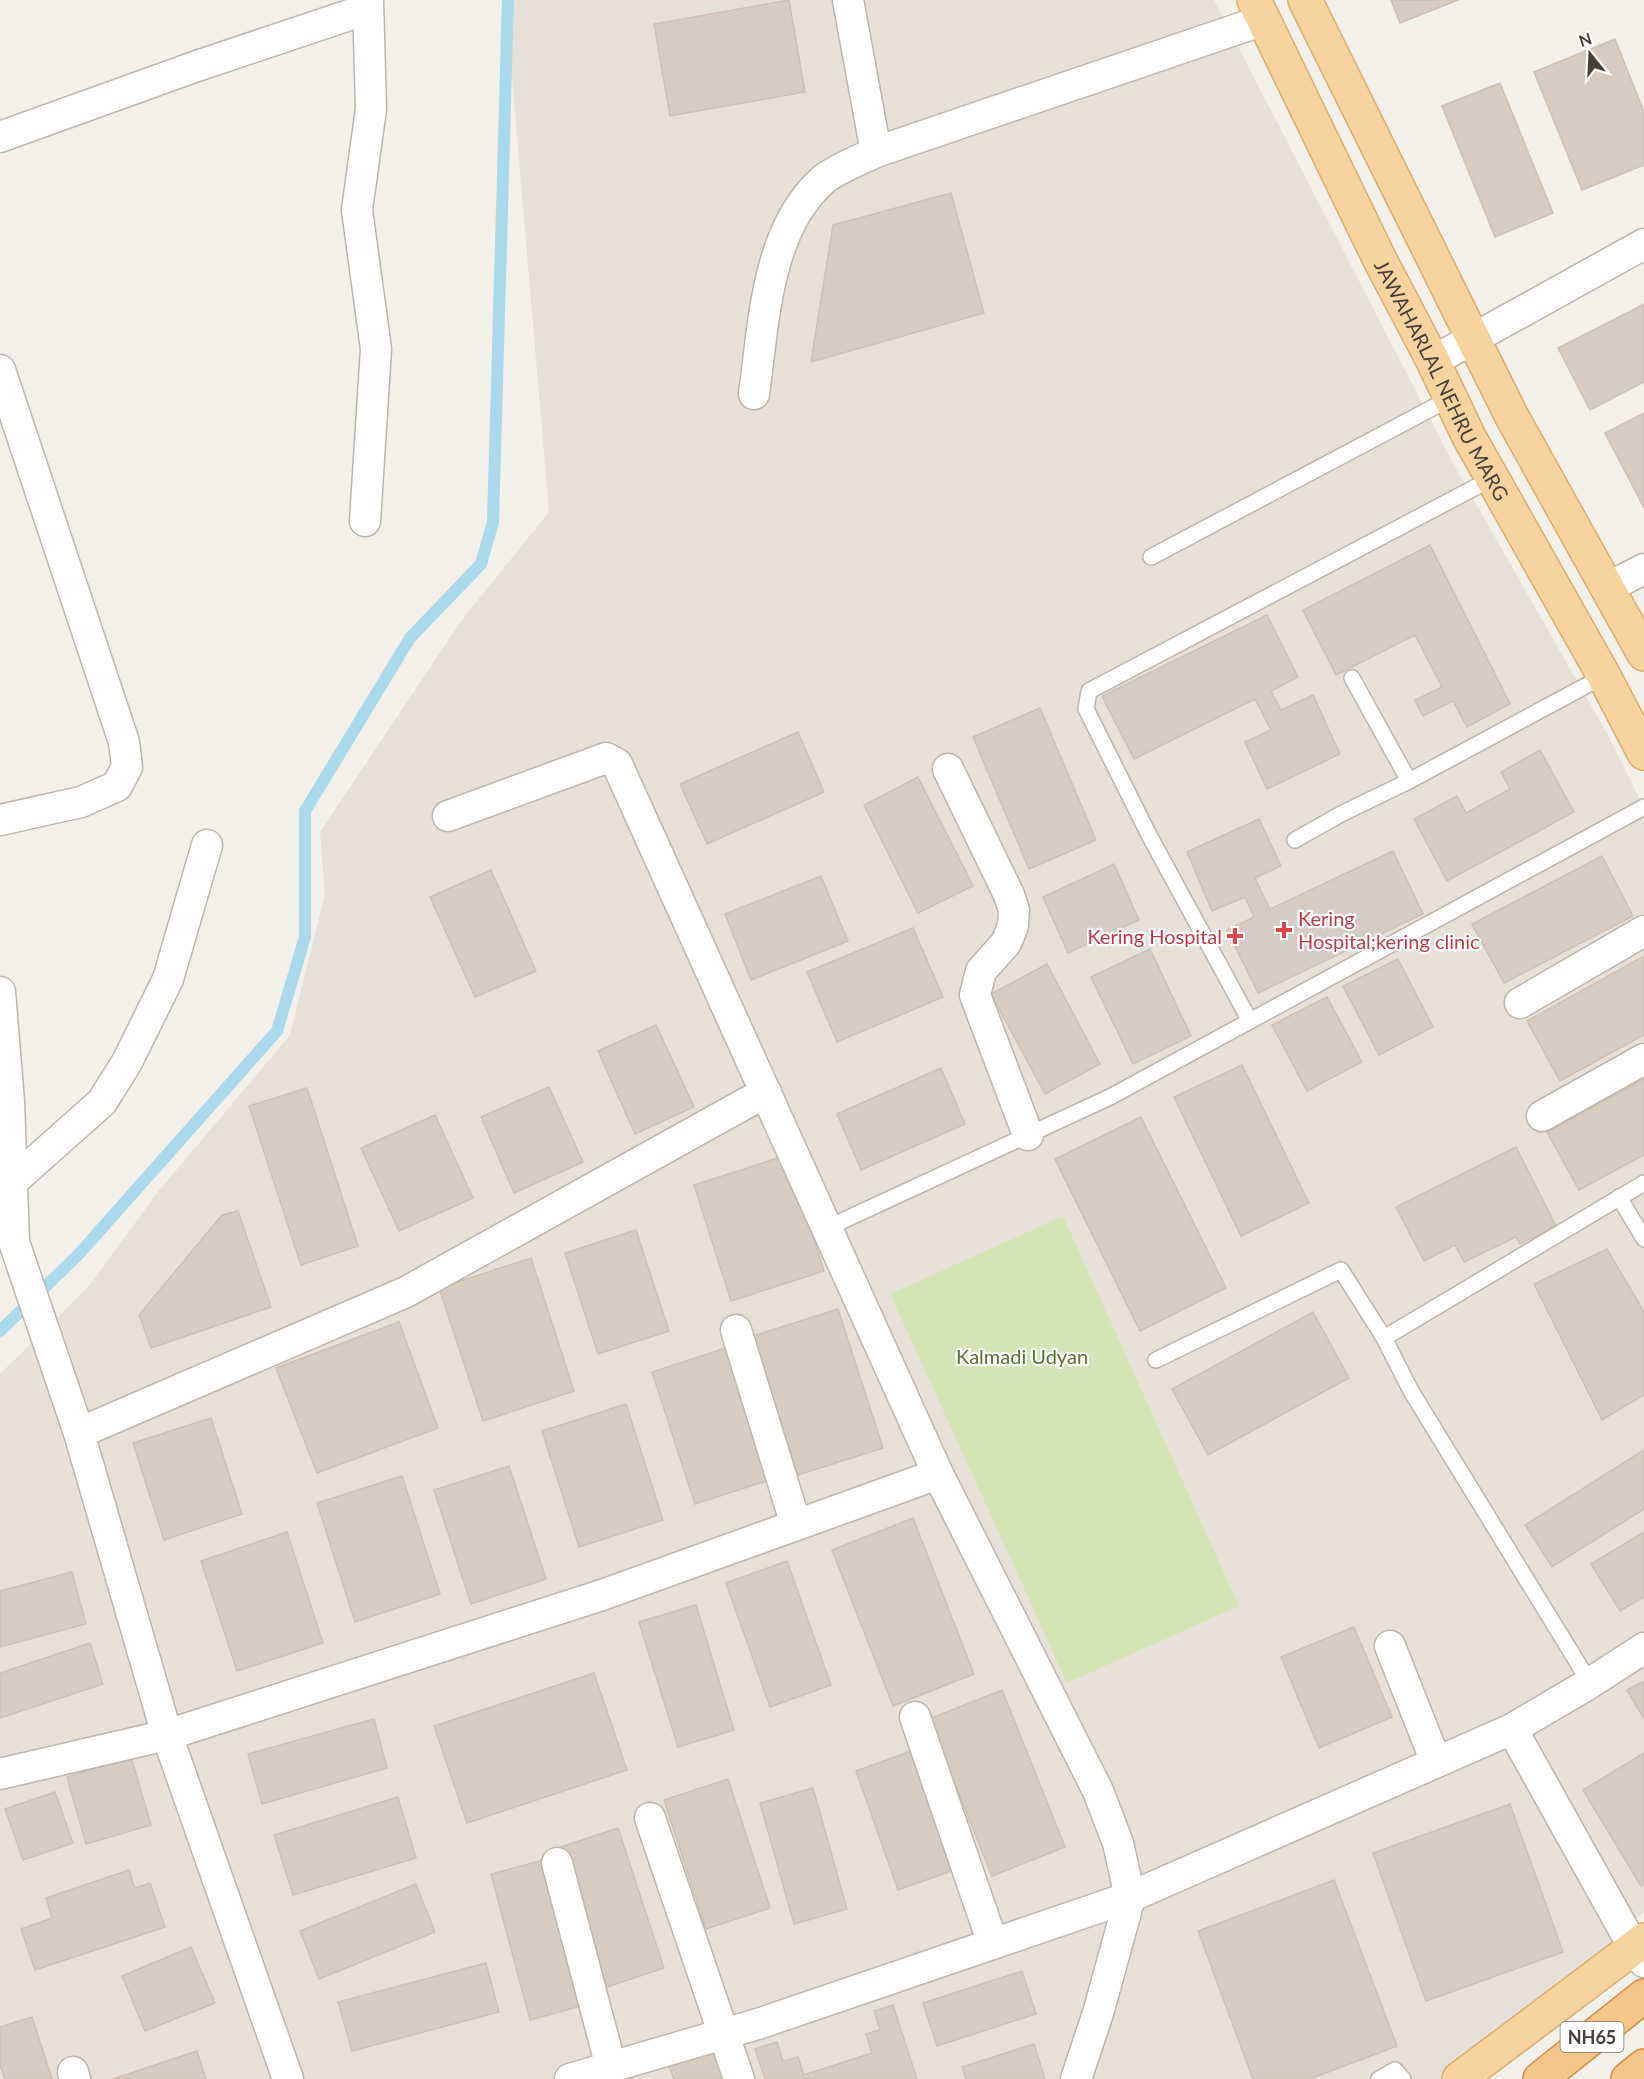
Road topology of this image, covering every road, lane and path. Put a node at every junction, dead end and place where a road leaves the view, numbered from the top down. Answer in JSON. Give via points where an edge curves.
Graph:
{"nodes":[{"id":1,"x":848,"y":0,"type":"edge"},
{"id":2,"x":1305,"y":0,"type":"edge"},
{"id":3,"x":368,"y":5,"type":"edge"},
{"id":4,"x":1259,"y":10,"type":"edge"},
{"id":5,"x":0,"y":137,"type":"edge"},
{"id":6,"x":876,"y":152,"type":"junction"},
{"id":7,"x":1644,"y":244,"type":"edge"},
{"id":8,"x":1473,"y":340,"type":"junction"},
{"id":9,"x":1433,"y":361,"type":"junction"},
{"id":10,"x":0,"y":370,"type":"edge"},
{"id":11,"x":754,"y":394,"type":"dead end"},
{"id":12,"x":1451,"y":398,"type":"junction"},
{"id":13,"x":1493,"y":478,"type":"junction"},
{"id":14,"x":365,"y":521,"type":"dead end"},
{"id":15,"x":1151,"y":557,"type":"dead end"},
{"id":16,"x":1644,"y":569,"type":"edge"},
{"id":17,"x":1608,"y":588,"type":"junction"},
{"id":18,"x":1644,"y":654,"type":"edge"},
{"id":19,"x":1604,"y":676,"type":"junction"},
{"id":20,"x":1352,"y":678,"type":"dead end"},
{"id":21,"x":1644,"y":753,"type":"edge"},
{"id":22,"x":948,"y":769,"type":"dead end"},
{"id":23,"x":1409,"y":781,"type":"junction"},
{"id":24,"x":1644,"y":807,"type":"edge"},
{"id":25,"x":448,"y":816,"type":"dead end"},
{"id":26,"x":0,"y":820,"type":"edge"},
{"id":27,"x":1295,"y":840,"type":"dead end"},
{"id":28,"x":207,"y":845,"type":"dead end"},
{"id":29,"x":1644,"y":931,"type":"edge"},
{"id":30,"x":0,"y":992,"type":"edge"},
{"id":31,"x":1520,"y":1003,"type":"dead end"},
{"id":32,"x":1250,"y":1021,"type":"junction"},
{"id":33,"x":2,"y":1034,"type":"edge"},
{"id":34,"x":1644,"y":1059,"type":"edge"},
{"id":35,"x":766,"y":1092,"type":"junction"},
{"id":36,"x":1542,"y":1116,"type":"dead end"},
{"id":37,"x":1028,"y":1135,"type":"junction"},
{"id":38,"x":12,"y":1182,"type":"junction"},
{"id":39,"x":1644,"y":1183,"type":"edge"},
{"id":40,"x":1619,"y":1197,"type":"junction"},
{"id":41,"x":827,"y":1228,"type":"junction"},
{"id":42,"x":1644,"y":1239,"type":"edge"},
{"id":43,"x":736,"y":1330,"type":"dead end"},
{"id":44,"x":1384,"y":1338,"type":"junction"},
{"id":45,"x":1156,"y":1360,"type":"dead end"},
{"id":46,"x":79,"y":1433,"type":"junction"},
{"id":47,"x":938,"y":1474,"type":"junction"},
{"id":48,"x":796,"y":1525,"type":"junction"},
{"id":49,"x":1390,"y":1646,"type":"dead end"},
{"id":50,"x":1644,"y":1648,"type":"edge"},
{"id":51,"x":1590,"y":1683,"type":"junction"},
{"id":52,"x":915,"y":1717,"type":"dead end"},
{"id":53,"x":1512,"y":1729,"type":"junction"},
{"id":54,"x":167,"y":1735,"type":"junction"},
{"id":55,"x":1436,"y":1762,"type":"junction"},
{"id":56,"x":0,"y":1774,"type":"edge"},
{"id":57,"x":650,"y":1818,"type":"dead end"},
{"id":58,"x":557,"y":1863,"type":"dead end"},
{"id":59,"x":1130,"y":1897,"type":"junction"},
{"id":60,"x":993,"y":1944,"type":"junction"},
{"id":61,"x":1641,"y":1950,"type":"edge"},
{"id":62,"x":1644,"y":1996,"type":"edge"},
{"id":63,"x":723,"y":2034,"type":"junction"},
{"id":64,"x":1644,"y":2066,"type":"edge"},
{"id":65,"x":611,"y":2067,"type":"junction"},
{"id":66,"x":288,"y":2079,"type":"edge"},
{"id":67,"x":570,"y":2079,"type":"edge"},
{"id":68,"x":739,"y":2079,"type":"edge"},
{"id":69,"x":1076,"y":2079,"type":"edge"},
{"id":70,"x":1379,"y":2079,"type":"edge"},
{"id":71,"x":1403,"y":2079,"type":"edge"},
{"id":72,"x":1459,"y":2079,"type":"edge"},
{"id":73,"x":1540,"y":2079,"type":"edge"},
{"id":74,"x":1628,"y":2079,"type":"edge"}],
"edges":[{"from":1,"to":6,"type":"street"},
{"from":2,"to":8,"type":"main road"},
{"from":3,"to":5,"type":"street"},
{"from":3,"to":14,"type":"street","via":[[371,109],[357,210],[376,349]]},
{"from":4,"to":6,"type":"street"},
{"from":4,"to":9,"type":"main road","name":"JAWAHARLAL NEHRU MARG"},
{"from":6,"to":11,"type":"street","via":[[824,179],[794,214],[772,269]]},
{"from":7,"to":8,"type":"street"},
{"from":8,"to":9,"type":"street"},
{"from":8,"to":17,"type":"main road"},
{"from":9,"to":12,"type":"main road","name":"JAWAHARLAL NEHRU MARG"},
{"from":10,"to":26,"type":"street","via":[[124,742],[127,767],[117,786],[81,802]]},
{"from":12,"to":13,"type":"main road","name":"JAWAHARLAL NEHRU MARG"},
{"from":12,"to":15,"type":"lane"},
{"from":13,"to":19,"type":"main road","name":"JAWAHARLAL NEHRU MARG"},
{"from":13,"to":32,"type":"lane","via":[[1089,691],[1086,709]]},
{"from":16,"to":17,"type":"street"},
{"from":17,"to":18,"type":"main road"},
{"from":19,"to":21,"type":"main road","name":"JAWAHARLAL NEHRU MARG"},
{"from":19,"to":23,"type":"lane"},
{"from":20,"to":23,"type":"lane"},
{"from":22,"to":37,"type":"street","via":[[1014,910],[1006,943],[981,971],[975,995]]},
{"from":23,"to":27,"type":"lane"},
{"from":24,"to":32,"type":"lane"},
{"from":25,"to":35,"type":"street","via":[[606,758],[617,764]]},
{"from":28,"to":38,"type":"street","via":[[168,979],[127,1062],[102,1102]]},
{"from":29,"to":31,"type":"street"},
{"from":30,"to":33,"type":"street"},
{"from":32,"to":37,"type":"lane","via":[[1110,1097]]},
{"from":33,"to":38,"type":"street"},
{"from":34,"to":36,"type":"street"},
{"from":35,"to":41,"type":"street"},
{"from":35,"to":46,"type":"street","via":[[406,1292]]},
{"from":37,"to":41,"type":"lane"},
{"from":38,"to":46,"type":"street","via":[[14,1242]]},
{"from":39,"to":40,"type":"lane"},
{"from":40,"to":42,"type":"lane"},
{"from":40,"to":44,"type":"lane"},
{"from":41,"to":47,"type":"street"},
{"from":43,"to":48,"type":"street"},
{"from":44,"to":45,"type":"lane","via":[[1341,1270]]},
{"from":44,"to":51,"type":"lane","via":[[1411,1391]]},
{"from":46,"to":54,"type":"street"},
{"from":47,"to":48,"type":"street"},
{"from":47,"to":59,"type":"street","via":[[1098,1791],[1118,1843]]},
{"from":48,"to":54,"type":"street","via":[[602,1595]]},
{"from":49,"to":55,"type":"street"},
{"from":50,"to":51,"type":"street"},
{"from":51,"to":53,"type":"street"},
{"from":52,"to":60,"type":"street"},
{"from":53,"to":55,"type":"street"},
{"from":53,"to":61,"type":"street"},
{"from":54,"to":56,"type":"street"},
{"from":54,"to":66,"type":"street"},
{"from":55,"to":59,"type":"street"},
{"from":57,"to":63,"type":"street"},
{"from":58,"to":65,"type":"street"},
{"from":59,"to":60,"type":"street"},
{"from":59,"to":69,"type":"street"},
{"from":60,"to":63,"type":"street"},
{"from":61,"to":72,"type":"main road"},
{"from":62,"to":73,"type":"highway","number":"NH65"},
{"from":63,"to":65,"type":"street"},
{"from":63,"to":68,"type":"street"},
{"from":64,"to":74,"type":"highway","number":"NH65"},
{"from":65,"to":67,"type":"street"},
{"from":70,"to":71,"type":"lane","via":[[1395,2070]]}]}
